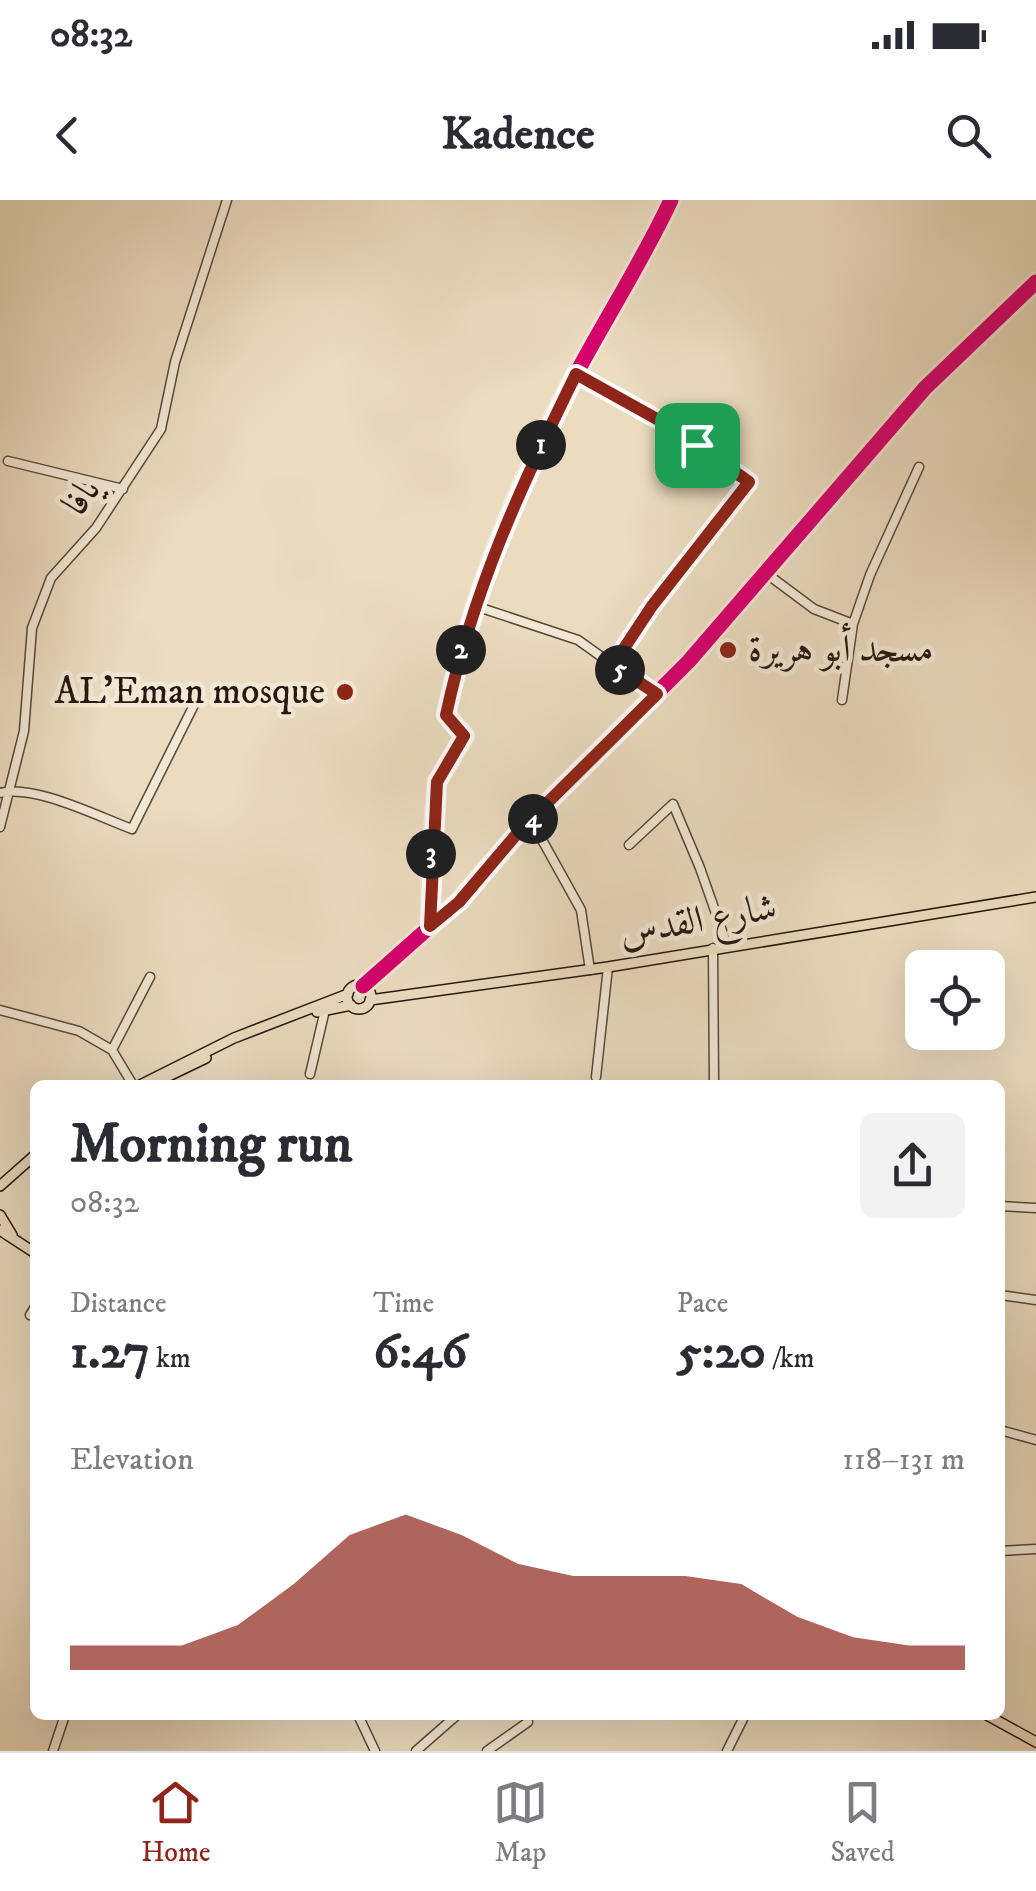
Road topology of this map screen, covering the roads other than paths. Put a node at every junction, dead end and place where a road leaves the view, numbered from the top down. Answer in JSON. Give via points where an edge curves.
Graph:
{"nodes":[{"id":1,"x":227,"y":200,"type":"edge"},
{"id":2,"x":671,"y":200,"type":"edge"},
{"id":3,"x":1036,"y":282,"type":"edge"},
{"id":4,"x":576,"y":374,"type":"junction"},
{"id":5,"x":8,"y":460,"type":"dead end"},
{"id":6,"x":919,"y":467,"type":"dead end"},
{"id":7,"x":123,"y":489,"type":"junction"},
{"id":8,"x":766,"y":574,"type":"junction"},
{"id":9,"x":475,"y":606,"type":"junction"},
{"id":10,"x":853,"y":624,"type":"junction"},
{"id":11,"x":613,"y":665,"type":"junction"},
{"id":12,"x":657,"y":694,"type":"junction"},
{"id":13,"x":198,"y":697,"type":"dead end"},
{"id":14,"x":842,"y":700,"type":"dead end"},
{"id":15,"x":11,"y":789,"type":"junction"},
{"id":16,"x":0,"y":793,"type":"edge"},
{"id":17,"x":531,"y":820,"type":"junction"},
{"id":18,"x":0,"y":827,"type":"edge"},
{"id":19,"x":629,"y":845,"type":"dead end"},
{"id":20,"x":1034,"y":896,"type":"edge"},
{"id":21,"x":430,"y":926,"type":"junction"},
{"id":22,"x":728,"y":945,"type":"junction"},
{"id":23,"x":713,"y":948,"type":"junction"},
{"id":24,"x":608,"y":967,"type":"junction"},
{"id":25,"x":590,"y":970,"type":"junction"},
{"id":26,"x":150,"y":976,"type":"dead end"},
{"id":27,"x":363,"y":986,"type":"junction"},
{"id":28,"x":348,"y":994,"type":"junction"},
{"id":29,"x":370,"y":1000,"type":"junction"},
{"id":30,"x":351,"y":1006,"type":"junction"},
{"id":31,"x":0,"y":1010,"type":"edge"},
{"id":32,"x":324,"y":1010,"type":"junction"},
{"id":33,"x":112,"y":1050,"type":"junction"},
{"id":34,"x":310,"y":1074,"type":"dead end"},
{"id":35,"x":596,"y":1077,"type":"dead end"},
{"id":36,"x":133,"y":1080,"type":"edge"},
{"id":37,"x":147,"y":1080,"type":"edge"},
{"id":38,"x":161,"y":1080,"type":"edge"},
{"id":39,"x":714,"y":1080,"type":"edge"},
{"id":40,"x":30,"y":1164,"type":"edge"},
{"id":41,"x":4,"y":1183,"type":"edge"},
{"id":42,"x":0,"y":1196,"type":"edge"},
{"id":43,"x":1005,"y":1206,"type":"edge"},
{"id":44,"x":1036,"y":1208,"type":"edge"},
{"id":45,"x":0,"y":1215,"type":"edge"},
{"id":46,"x":0,"y":1230,"type":"edge"},
{"id":47,"x":14,"y":1237,"type":"junction"},
{"id":48,"x":30,"y":1248,"type":"edge"},
{"id":49,"x":1005,"y":1296,"type":"edge"},
{"id":50,"x":1036,"y":1300,"type":"edge"},
{"id":51,"x":1005,"y":1431,"type":"edge"},
{"id":52,"x":1036,"y":1440,"type":"edge"},
{"id":53,"x":1036,"y":1549,"type":"edge"},
{"id":54,"x":1005,"y":1551,"type":"edge"},
{"id":55,"x":63,"y":1720,"type":"edge"},
{"id":56,"x":360,"y":1720,"type":"edge"},
{"id":57,"x":451,"y":1720,"type":"edge"},
{"id":58,"x":743,"y":1720,"type":"edge"},
{"id":59,"x":996,"y":1720,"type":"edge"},
{"id":60,"x":528,"y":1722,"type":"dead end"},
{"id":61,"x":1036,"y":1742,"type":"edge"},
{"id":62,"x":53,"y":1751,"type":"edge"},
{"id":63,"x":374,"y":1751,"type":"edge"},
{"id":64,"x":416,"y":1751,"type":"edge"},
{"id":65,"x":488,"y":1751,"type":"edge"},
{"id":66,"x":728,"y":1751,"type":"edge"}],
"edges":[{"from":1,"to":7,"type":"street","name":"يافا","via":[[175,362],[161,429]]},
{"from":2,"to":4,"type":"street"},
{"from":3,"to":8,"type":"street","via":[[912,402]]},
{"from":4,"to":9,"type":"street","via":[[493,551]]},
{"from":4,"to":11,"type":"street","via":[[691,438],[749,482]]},
{"from":5,"to":7,"type":"street"},
{"from":6,"to":10,"type":"street"},
{"from":7,"to":15,"type":"street","name":"يافا","via":[[51,578],[32,628],[24,731]]},
{"from":8,"to":10,"type":"street","via":[[814,609]]},
{"from":8,"to":12,"type":"street"},
{"from":9,"to":11,"type":"street","via":[[578,640]]},
{"from":9,"to":21,"type":"street","via":[[446,715],[464,736],[437,782]]},
{"from":10,"to":14,"type":"street"},
{"from":11,"to":12,"type":"street"},
{"from":12,"to":17,"type":"street"},
{"from":13,"to":15,"type":"street","via":[[132,830]]},
{"from":15,"to":16,"type":"street"},
{"from":15,"to":18,"type":"street","name":"يافا"},
{"from":17,"to":21,"type":"street"},
{"from":17,"to":25,"type":"street","via":[[581,910]]},
{"from":19,"to":22,"type":"street","via":[[672,804]]},
{"from":20,"to":22,"type":"main road","name":"شارع القدس"},
{"from":21,"to":27,"type":"street"},
{"from":22,"to":23,"type":"main road","name":"شارع القدس"},
{"from":23,"to":24,"type":"main road","name":"شارع القدس"},
{"from":23,"to":39,"type":"street"},
{"from":24,"to":25,"type":"main road","name":"شارع القدس"},
{"from":24,"to":35,"type":"street"},
{"from":25,"to":29,"type":"main road","name":"شارع القدس"},
{"from":26,"to":33,"type":"street"},
{"from":27,"to":28,"type":"main road"},
{"from":27,"to":29,"type":"main road"},
{"from":28,"to":30,"type":"main road"},
{"from":28,"to":37,"type":"main road"},
{"from":29,"to":30,"type":"main road"},
{"from":30,"to":32,"type":"main road"},
{"from":31,"to":33,"type":"street","via":[[79,1031]]},
{"from":32,"to":34,"type":"street"},
{"from":32,"to":38,"type":"main road"},
{"from":33,"to":36,"type":"street"},
{"from":40,"to":41,"type":"main road"},
{"from":41,"to":42,"type":"main road"},
{"from":43,"to":44,"type":"street"},
{"from":45,"to":47,"type":"main road"},
{"from":46,"to":47,"type":"main road"},
{"from":47,"to":48,"type":"main road"},
{"from":49,"to":50,"type":"street"},
{"from":51,"to":52,"type":"street"},
{"from":53,"to":54,"type":"street"},
{"from":55,"to":62,"type":"street"},
{"from":56,"to":63,"type":"street"},
{"from":57,"to":64,"type":"street"},
{"from":58,"to":66,"type":"street"},
{"from":59,"to":61,"type":"main road"},
{"from":60,"to":65,"type":"street"}]}
